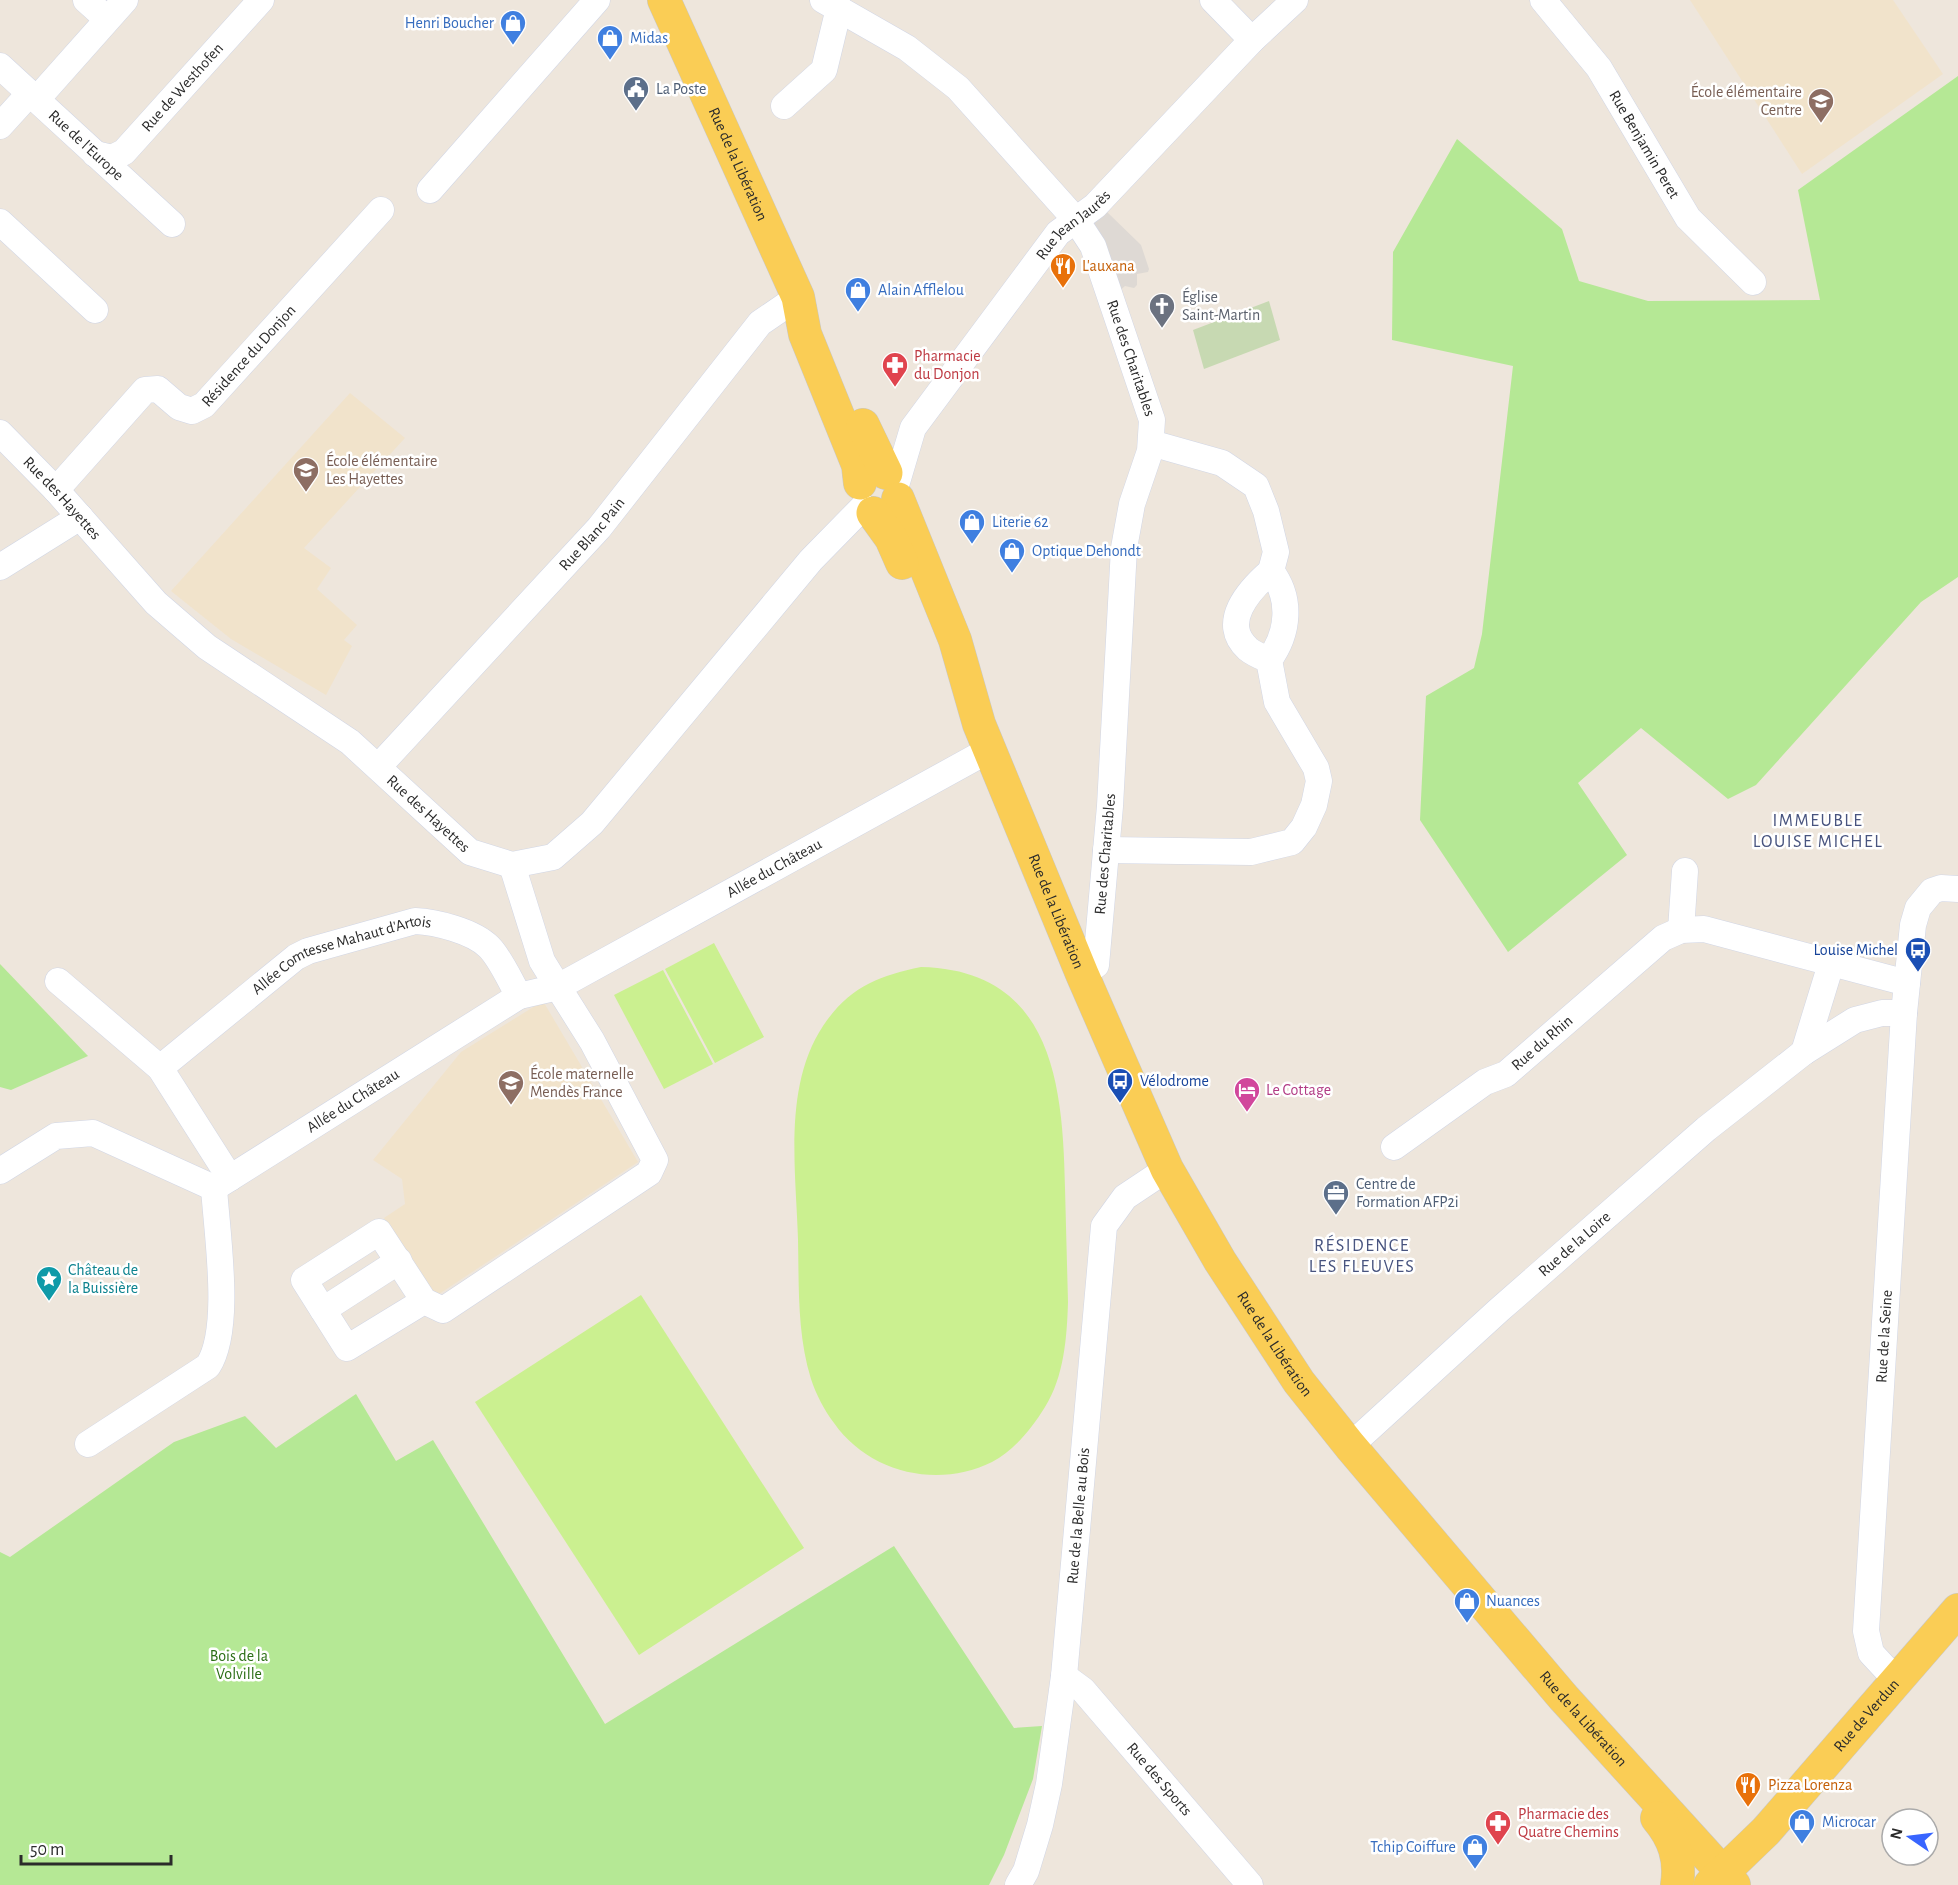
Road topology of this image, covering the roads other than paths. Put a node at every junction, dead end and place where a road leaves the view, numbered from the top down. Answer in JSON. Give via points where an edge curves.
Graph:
{"nodes":[{"id":1,"x":86,"y":0,"type":"edge"},
{"id":2,"x":124,"y":0,"type":"edge"},
{"id":3,"x":261,"y":0,"type":"edge"},
{"id":4,"x":597,"y":0,"type":"edge"},
{"id":5,"x":664,"y":0,"type":"edge"},
{"id":6,"x":1213,"y":0,"type":"edge"},
{"id":7,"x":1295,"y":0,"type":"edge"},
{"id":8,"x":1544,"y":0,"type":"edge"},
{"id":9,"x":831,"y":4,"type":"edge"},
{"id":10,"x":107,"y":19,"type":"junction"},
{"id":11,"x":1252,"y":40,"type":"junction"},
{"id":12,"x":0,"y":66,"type":"edge"},
{"id":13,"x":33,"y":96,"type":"junction"},
{"id":14,"x":784,"y":106,"type":"dead end"},
{"id":15,"x":0,"y":126,"type":"edge"},
{"id":16,"x":96,"y":154,"type":"junction"},
{"id":17,"x":430,"y":190,"type":"dead end"},
{"id":18,"x":381,"y":210,"type":"dead end"},
{"id":19,"x":1076,"y":220,"type":"junction"},
{"id":20,"x":0,"y":222,"type":"edge"},
{"id":21,"x":172,"y":224,"type":"dead end"},
{"id":22,"x":1753,"y":282,"type":"dead end"},
{"id":23,"x":798,"y":297,"type":"junction"},
{"id":24,"x":95,"y":310,"type":"dead end"},
{"id":25,"x":0,"y":433,"type":"edge"},
{"id":26,"x":1151,"y":443,"type":"junction"},
{"id":27,"x":56,"y":490,"type":"junction"},
{"id":28,"x":880,"y":493,"type":"junction"},
{"id":29,"x":80,"y":518,"type":"junction"},
{"id":30,"x":0,"y":567,"type":"edge"},
{"id":31,"x":1270,"y":571,"type":"junction"},
{"id":32,"x":1269,"y":660,"type":"junction"},
{"id":33,"x":989,"y":750,"type":"junction"},
{"id":34,"x":379,"y":766,"type":"junction"},
{"id":35,"x":1106,"y":850,"type":"junction"},
{"id":36,"x":512,"y":866,"type":"junction"},
{"id":37,"x":1685,"y":871,"type":"dead end"},
{"id":38,"x":1958,"y":889,"type":"edge"},
{"id":39,"x":1681,"y":930,"type":"junction"},
{"id":40,"x":1831,"y":964,"type":"junction"},
{"id":41,"x":1082,"y":974,"type":"junction"},
{"id":42,"x":58,"y":981,"type":"dead end"},
{"id":43,"x":1907,"y":983,"type":"junction"},
{"id":44,"x":558,"y":987,"type":"junction"},
{"id":45,"x":519,"y":996,"type":"junction"},
{"id":46,"x":1904,"y":1013,"type":"junction"},
{"id":47,"x":1804,"y":1052,"type":"junction"},
{"id":48,"x":160,"y":1068,"type":"junction"},
{"id":49,"x":1394,"y":1147,"type":"dead end"},
{"id":50,"x":1167,"y":1169,"type":"junction"},
{"id":51,"x":0,"y":1171,"type":"edge"},
{"id":52,"x":222,"y":1183,"type":"junction"},
{"id":53,"x":399,"y":1261,"type":"junction"},
{"id":54,"x":433,"y":1306,"type":"junction"},
{"id":55,"x":323,"y":1310,"type":"junction"},
{"id":56,"x":88,"y":1444,"type":"dead end"},
{"id":57,"x":1350,"y":1446,"type":"junction"},
{"id":58,"x":1958,"y":1610,"type":"edge"},
{"id":59,"x":1064,"y":1676,"type":"junction"},
{"id":60,"x":1896,"y":1681,"type":"junction"},
{"id":61,"x":1635,"y":1777,"type":"junction"},
{"id":62,"x":1722,"y":1881,"type":"edge"},
{"id":63,"x":1249,"y":1884,"type":"edge"},
{"id":64,"x":1018,"y":1885,"type":"edge"},
{"id":65,"x":1677,"y":1885,"type":"edge"}],
"edges":[{"from":1,"to":10,"type":"street"},
{"from":2,"to":10,"type":"street"},
{"from":3,"to":16,"type":"street","name":"Rue de Westhofen","via":[[124,152],[112,158]]},
{"from":4,"to":17,"type":"street"},
{"from":5,"to":23,"type":"main road","name":"Rue de la Libération"},
{"from":6,"to":11,"type":"street"},
{"from":7,"to":11,"type":"street","name":"Rue Jean Jaurès"},
{"from":8,"to":22,"type":"street","name":"Rue Benjamin Peret","via":[[1599,68],[1688,218]]},
{"from":9,"to":14,"type":"street","via":[[824,70]]},
{"from":9,"to":19,"type":"street","name":"Rue des Charitables","via":[[907,48],[958,88]]},
{"from":10,"to":13,"type":"street"},
{"from":11,"to":19,"type":"street","name":"Rue Jean Jaurès","via":[[1095,206]]},
{"from":12,"to":13,"type":"street","name":"Rue de l'Europe"},
{"from":13,"to":15,"type":"street"},
{"from":13,"to":16,"type":"street","name":"Rue de l'Europe"},
{"from":16,"to":21,"type":"street","name":"Rue de l'Europe"},
{"from":18,"to":27,"type":"street","name":"Résidence du Donjon","via":[[204,405],[192,411],[179,407],[158,389],[145,390]]},
{"from":19,"to":26,"type":"street","name":"Rue des Charitables","via":[[1093,246],[1152,420]]},
{"from":19,"to":28,"type":"street","name":"Rue Jean Jaurès","via":[[1058,233],[1019,282],[913,428]]},
{"from":20,"to":24,"type":"street"},
{"from":23,"to":28,"type":"main road","name":"Rue de la Libération","via":[[805,334],[858,465]]},
{"from":23,"to":34,"type":"street","name":"Rue Blanc Pain","via":[[760,323],[599,528]]},
{"from":25,"to":27,"type":"street","name":"Rue des Hayettes"},
{"from":26,"to":31,"type":"street","via":[[1222,463],[1256,486],[1276,552]]},
{"from":26,"to":35,"type":"street","name":"Rue des Charitables","via":[[1132,504],[1124,548]]},
{"from":27,"to":29,"type":"street","name":"Rue des Hayettes"},
{"from":28,"to":33,"type":"main road","name":"Rue de la Libération","via":[[891,538],[939,652]]},
{"from":28,"to":36,"type":"street","via":[[817,553],[592,823],[554,857]]},
{"from":29,"to":30,"type":"street"},
{"from":29,"to":34,"type":"street","name":"Rue des Hayettes","via":[[156,603],[207,647],[350,742]]},
{"from":31,"to":32,"type":"street","via":[[1284,595],[1284,626],[1281,644]]},
{"from":31,"to":32,"type":"street","via":[[1254,586],[1238,611],[1236,630],[1248,649]]},
{"from":32,"to":35,"type":"street","via":[[1277,702],[1316,768],[1319,781],[1314,805],[1292,842],[1251,852]]},
{"from":33,"to":41,"type":"main road","name":"Rue de la Libération"},
{"from":33,"to":44,"type":"street","name":"Allée du Château"},
{"from":34,"to":36,"type":"street","name":"Rue des Hayettes","via":[[470,852]]},
{"from":35,"to":41,"type":"street","name":"Rue des Charitables","via":[[1096,964]]},
{"from":36,"to":44,"type":"street","via":[[542,961]]},
{"from":37,"to":39,"type":"street"},
{"from":38,"to":43,"type":"street","name":"Rue de la Seine","via":[[1932,891],[1918,909]]},
{"from":39,"to":40,"type":"street","name":"Rue du Rhin","via":[[1704,928]]},
{"from":39,"to":49,"type":"street","name":"Rue du Rhin","via":[[1663,938],[1506,1074],[1485,1082]]},
{"from":40,"to":43,"type":"street","name":"Rue du Rhin"},
{"from":40,"to":47,"type":"street"},
{"from":41,"to":50,"type":"main road","name":"Rue de la Libération"},
{"from":42,"to":48,"type":"street"},
{"from":43,"to":46,"type":"street","name":"Rue de la Seine"},
{"from":44,"to":45,"type":"street","name":"Allée du Château"},
{"from":44,"to":54,"type":"street","via":[[592,1041],[655,1160],[649,1173]]},
{"from":45,"to":48,"type":"street","name":"Allée Comtesse Mahaut d'Artois","via":[[489,947],[459,930],[415,921],[296,957]]},
{"from":45,"to":52,"type":"street","name":"Allée du Château"},
{"from":46,"to":47,"type":"street","name":"Rue de la Loire","via":[[1882,1013],[1855,1020]]},
{"from":46,"to":60,"type":"street","name":"Rue de la Seine","via":[[1866,1631],[1871,1653]]},
{"from":47,"to":57,"type":"street","name":"Rue de la Loire","via":[[1697,1137]]},
{"from":48,"to":52,"type":"street"},
{"from":50,"to":57,"type":"main road","name":"Rue de la Libération","via":[[1257,1322]]},
{"from":50,"to":59,"type":"street","name":"Rue de la Belle au Bois","via":[[1125,1197],[1104,1226]]},
{"from":51,"to":52,"type":"street","via":[[56,1136],[93,1133]]},
{"from":52,"to":56,"type":"street","via":[[217,1353],[208,1366]]},
{"from":53,"to":54,"type":"street"},
{"from":53,"to":55,"type":"street"},
{"from":53,"to":55,"type":"street","via":[[379,1232],[304,1280]]},
{"from":54,"to":55,"type":"street","via":[[347,1348]]},
{"from":57,"to":61,"type":"main road","name":"Rue de la Libération"},
{"from":58,"to":60,"type":"main road","name":"Rue de Verdun"},
{"from":59,"to":63,"type":"street","name":"Rue des Sports","via":[[1083,1690]]},
{"from":59,"to":64,"type":"street","name":"Rue de la Belle au Bois","via":[[1040,1825]]},
{"from":60,"to":62,"type":"main road","name":"Rue de Verdun"},
{"from":61,"to":62,"type":"main road","name":"Rue de la Libération"},
{"from":61,"to":65,"type":"main road","via":[[1676,1851]]}]}
